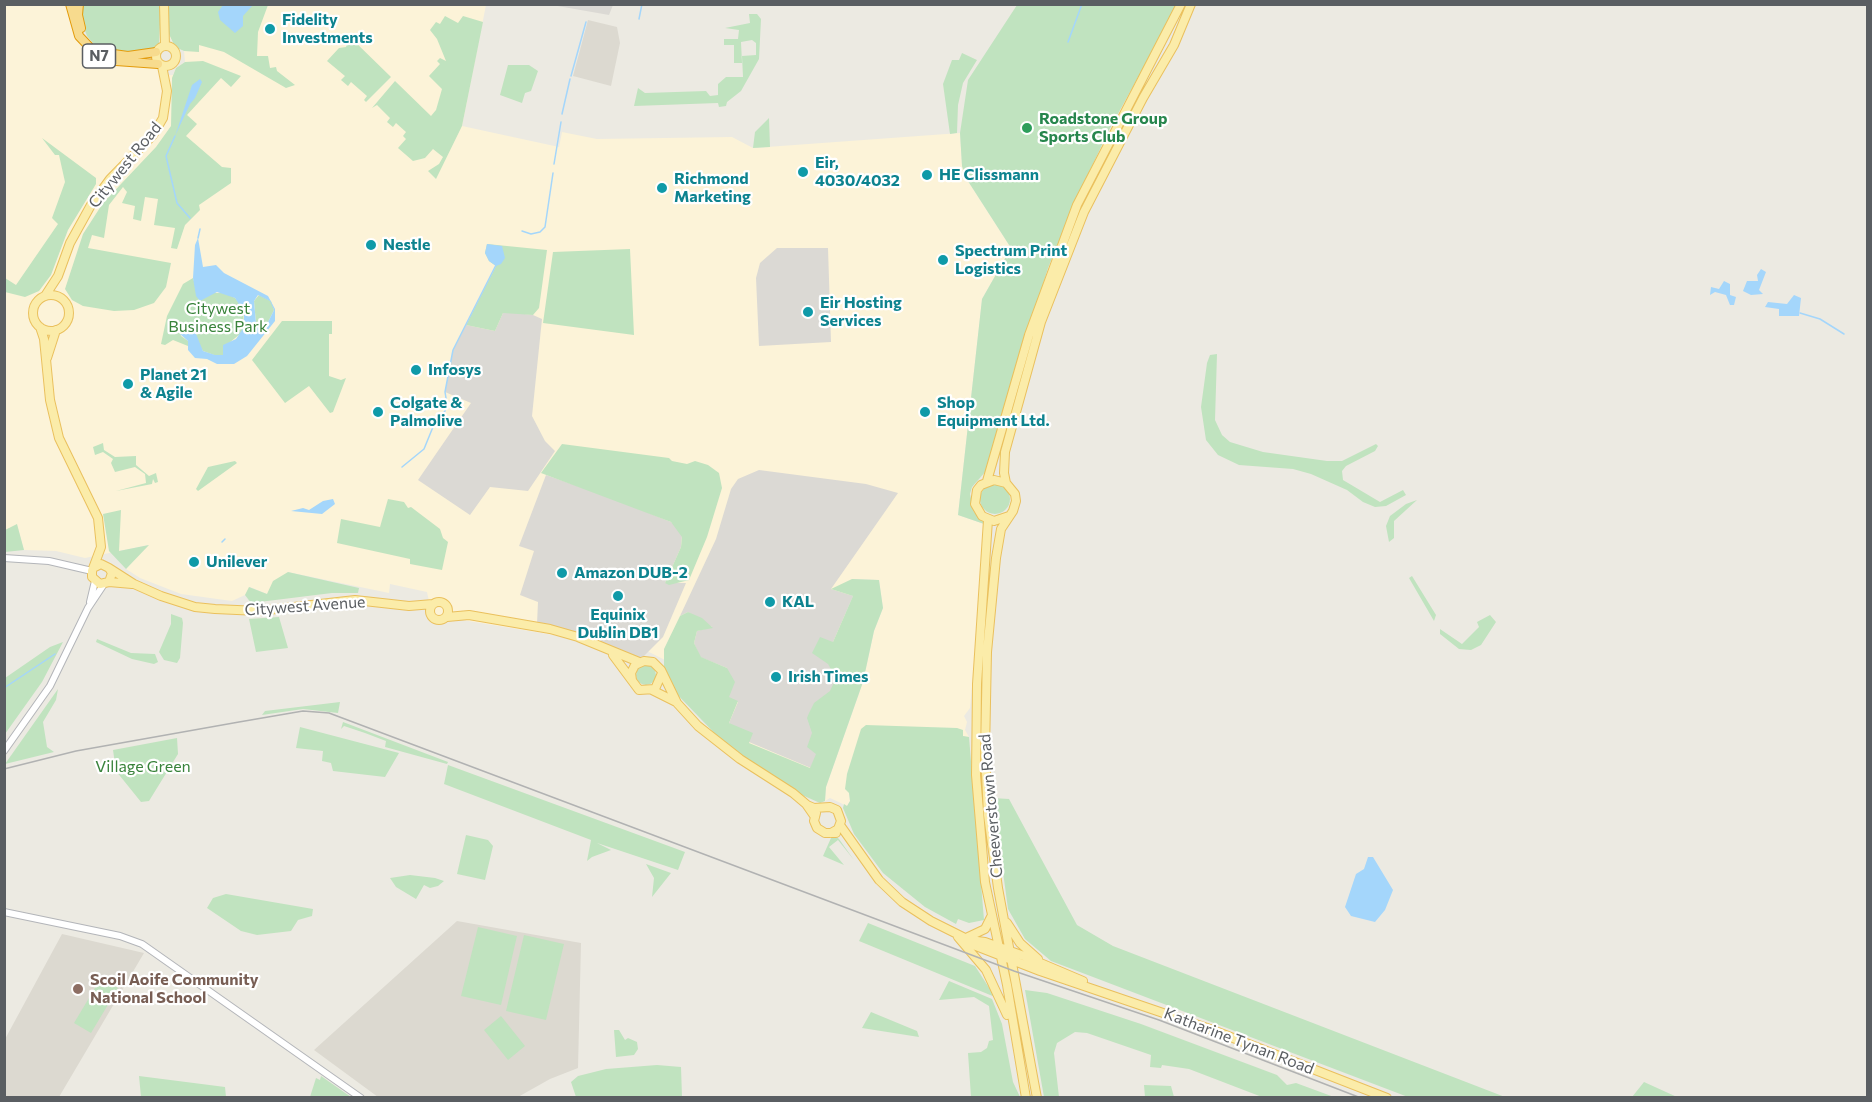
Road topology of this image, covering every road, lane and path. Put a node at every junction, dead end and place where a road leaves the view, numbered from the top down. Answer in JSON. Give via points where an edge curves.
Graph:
{"nodes":[{"id":1,"x":70,"y":4,"type":"edge"},
{"id":2,"x":79,"y":4,"type":"edge"},
{"id":3,"x":164,"y":4,"type":"edge"},
{"id":4,"x":1181,"y":4,"type":"edge"},
{"id":5,"x":1191,"y":4,"type":"edge"},
{"id":6,"x":165,"y":46,"type":"junction"},
{"id":7,"x":156,"y":52,"type":"junction"},
{"id":8,"x":164,"y":65,"type":"junction"},
{"id":9,"x":58,"y":276,"type":"junction"},
{"id":10,"x":45,"y":296,"type":"junction"},
{"id":11,"x":62,"y":299,"type":"junction"},
{"id":12,"x":39,"y":327,"type":"junction"},
{"id":13,"x":56,"y":330,"type":"junction"},
{"id":14,"x":46,"y":362,"type":"junction"},
{"id":15,"x":987,"y":481,"type":"junction"},
{"id":16,"x":1006,"y":483,"type":"junction"},
{"id":17,"x":1010,"y":516,"type":"junction"},
{"id":18,"x":988,"y":520,"type":"junction"},
{"id":19,"x":102,"y":547,"type":"junction"},
{"id":20,"x":4,"y":558,"type":"edge"},
{"id":21,"x":108,"y":567,"type":"junction"},
{"id":22,"x":93,"y":569,"type":"junction"},
{"id":23,"x":95,"y":581,"type":"junction"},
{"id":24,"x":106,"y":583,"type":"junction"},
{"id":25,"x":134,"y":584,"type":"junction"},
{"id":26,"x":433,"y":604,"type":"junction"},
{"id":27,"x":409,"y":606,"type":"junction"},
{"id":28,"x":88,"y":608,"type":"junction"},
{"id":29,"x":447,"y":613,"type":"junction"},
{"id":30,"x":432,"y":617,"type":"junction"},
{"id":31,"x":610,"y":652,"type":"junction"},
{"id":32,"x":639,"y":662,"type":"junction"},
{"id":33,"x":662,"y":674,"type":"junction"},
{"id":34,"x":632,"y":680,"type":"junction"},
{"id":35,"x":652,"y":690,"type":"junction"},
{"id":36,"x":677,"y":703,"type":"junction"},
{"id":37,"x":4,"y":751,"type":"edge"},
{"id":38,"x":806,"y":804,"type":"junction"},
{"id":39,"x":821,"y":808,"type":"junction"},
{"id":40,"x":815,"y":817,"type":"junction"},
{"id":41,"x":840,"y":825,"type":"junction"},
{"id":42,"x":831,"y":833,"type":"junction"},
{"id":43,"x":846,"y":836,"type":"junction"},
{"id":44,"x":4,"y":912,"type":"edge"},
{"id":45,"x":991,"y":916,"type":"junction"},
{"id":46,"x":1003,"y":916,"type":"junction"},
{"id":47,"x":963,"y":938,"type":"junction"},
{"id":48,"x":997,"y":946,"type":"junction"},
{"id":49,"x":1010,"y":951,"type":"junction"},
{"id":50,"x":1000,"y":956,"type":"junction"},
{"id":51,"x":1012,"y":960,"type":"junction"},
{"id":52,"x":1043,"y":963,"type":"junction"},
{"id":53,"x":1091,"y":986,"type":"junction"},
{"id":54,"x":1011,"y":1024,"type":"junction"},
{"id":55,"x":361,"y":1098,"type":"edge"},
{"id":56,"x":1026,"y":1098,"type":"edge"},
{"id":57,"x":1037,"y":1098,"type":"edge"},
{"id":58,"x":1388,"y":1098,"type":"edge"}],
"edges":[{"from":1,"to":8,"type":"highway","number":"N7","via":[[79,36],[97,55],[116,61]]},
{"from":2,"to":7,"type":"highway","number":"N7","via":[[82,31],[95,47],[114,55]]},
{"from":3,"to":6,"type":"main road"},
{"from":4,"to":15,"type":"main road","via":[[1077,205],[1029,335]]},
{"from":5,"to":16,"type":"main road","name":"Cheeverstown Road","via":[[1174,45],[1084,212],[1047,306],[1008,442]]},
{"from":6,"to":7,"type":"main road"},
{"from":6,"to":8,"type":"main road","via":[[175,52],[176,58]]},
{"from":7,"to":8,"type":"main road"},
{"from":8,"to":9,"type":"main road","name":"Citywest Road","via":[[166,108],[158,128],[91,205],[70,243]]},
{"from":9,"to":10,"type":"main road","name":"Citywest Road"},
{"from":9,"to":11,"type":"main road","name":"Citywest Road"},
{"from":10,"to":11,"type":"main road"},
{"from":10,"to":12,"type":"main road","via":[[33,309]]},
{"from":11,"to":13,"type":"main road","via":[[68,318]]},
{"from":12,"to":13,"type":"main road"},
{"from":12,"to":14,"type":"main road"},
{"from":13,"to":14,"type":"main road"},
{"from":14,"to":19,"type":"main road","via":[[57,430],[95,509]]},
{"from":15,"to":16,"type":"main road"},
{"from":15,"to":18,"type":"main road","via":[[975,497],[977,511]]},
{"from":16,"to":17,"type":"main road","name":"Cheeverstown Road","via":[[1016,501]]},
{"from":17,"to":18,"type":"main road"},
{"from":17,"to":46,"type":"main road","name":"Cheeverstown Road","via":[[998,538],[984,696],[988,815]]},
{"from":18,"to":45,"type":"main road","name":"Cheeverstown Road","via":[[976,740],[982,849]]},
{"from":19,"to":21,"type":"main road"},
{"from":19,"to":22,"type":"main road"},
{"from":20,"to":22,"type":"street"},
{"from":21,"to":22,"type":"main road","via":[[101,564]]},
{"from":21,"to":24,"type":"main road","via":[[112,573]]},
{"from":21,"to":25,"type":"main road","name":"Citywest Avenue"},
{"from":22,"to":23,"type":"main road"},
{"from":23,"to":24,"type":"main road"},
{"from":23,"to":28,"type":"street"},
{"from":24,"to":25,"type":"main road","name":"Citywest Avenue"},
{"from":24,"to":28,"type":"street"},
{"from":25,"to":27,"type":"main road","name":"Citywest Avenue","via":[[190,605],[224,610],[259,611],[355,600]]},
{"from":26,"to":27,"type":"main road","name":"Citywest Avenue"},
{"from":26,"to":29,"type":"main road","via":[[443,602]]},
{"from":26,"to":30,"type":"main road"},
{"from":27,"to":30,"type":"main road","name":"Citywest Avenue"},
{"from":28,"to":37,"type":"street","via":[[59,671]]},
{"from":29,"to":30,"type":"main road","via":[[439,621]]},
{"from":29,"to":31,"type":"main road","via":[[550,629]]},
{"from":31,"to":32,"type":"main road"},
{"from":31,"to":34,"type":"main road"},
{"from":32,"to":33,"type":"main road","via":[[653,662]]},
{"from":32,"to":34,"type":"main road","via":[[633,669]]},
{"from":33,"to":35,"type":"main road","via":[[659,685]]},
{"from":33,"to":36,"type":"main road"},
{"from":34,"to":35,"type":"main road","via":[[639,690]]},
{"from":35,"to":36,"type":"main road"},
{"from":36,"to":38,"type":"main road","via":[[717,742]]},
{"from":38,"to":39,"type":"main road"},
{"from":38,"to":40,"type":"main road"},
{"from":39,"to":40,"type":"main road"},
{"from":39,"to":41,"type":"main road","via":[[837,810]]},
{"from":40,"to":42,"type":"main road","via":[[817,828]]},
{"from":41,"to":42,"type":"main road"},
{"from":41,"to":43,"type":"main road"},
{"from":42,"to":43,"type":"main road"},
{"from":43,"to":47,"type":"main road","via":[[891,892]]},
{"from":44,"to":55,"type":"street","via":[[142,944]]},
{"from":45,"to":47,"type":"main road","via":[[982,931]]},
{"from":45,"to":48,"type":"main road","name":"Cheeverstown Road"},
{"from":46,"to":49,"type":"main road","name":"Cheeverstown Road"},
{"from":46,"to":52,"type":"main road","via":[[1020,942]]},
{"from":47,"to":48,"type":"main road"},
{"from":47,"to":50,"type":"main road"},
{"from":47,"to":54,"type":"main road","via":[[986,970]]},
{"from":48,"to":49,"type":"main road","name":"Katharine Tynan Road"},
{"from":48,"to":50,"type":"main road","name":"Cheeverstown Road"},
{"from":49,"to":51,"type":"main road","name":"Cheeverstown Road"},
{"from":49,"to":52,"type":"main road","name":"Katharine Tynan Road"},
{"from":50,"to":51,"type":"main road"},
{"from":50,"to":54,"type":"main road","name":"Cheeverstown Road"},
{"from":51,"to":53,"type":"main road","name":"Katharine Tynan Road"},
{"from":51,"to":57,"type":"main road","name":"Cheeverstown Road"},
{"from":52,"to":53,"type":"main road","name":"Katharine Tynan Road"},
{"from":53,"to":58,"type":"main road","name":"Katharine Tynan Road"},
{"from":54,"to":56,"type":"main road","name":"Cheeverstown Road"}]}
